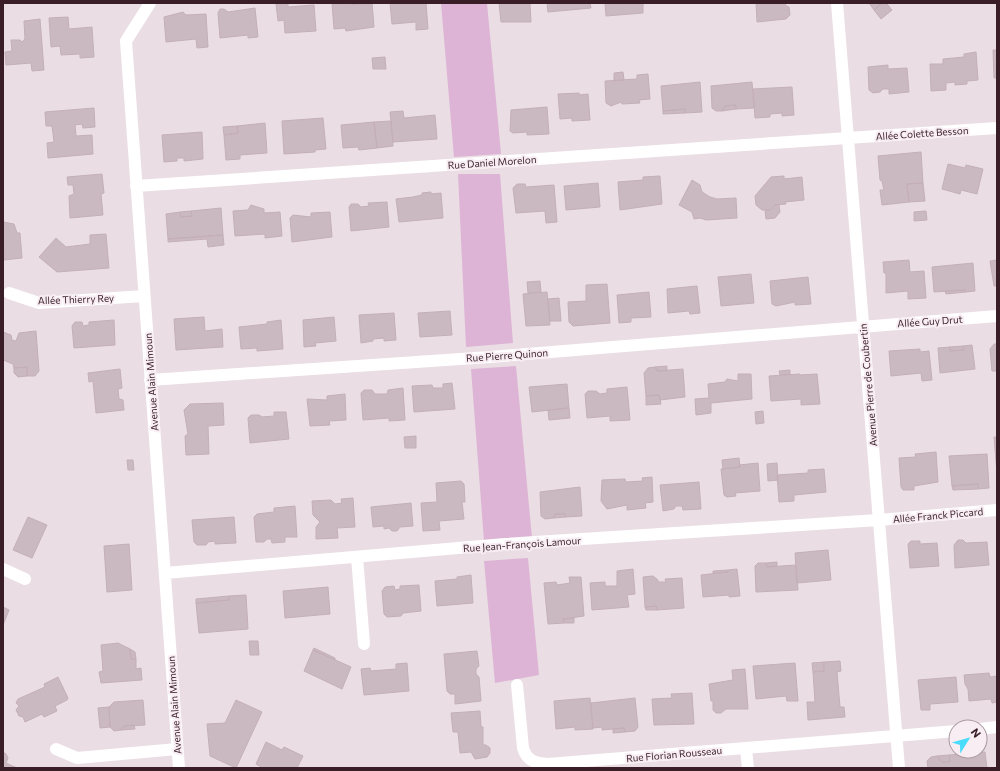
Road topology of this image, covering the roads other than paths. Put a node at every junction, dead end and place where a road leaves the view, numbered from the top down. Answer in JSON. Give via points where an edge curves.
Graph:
{"nodes":[{"id":1,"x":150,"y":3,"type":"edge"},
{"id":2,"x":837,"y":3,"type":"edge"},
{"id":3,"x":997,"y":128,"type":"edge"},
{"id":4,"x":848,"y":138,"type":"junction"},
{"id":5,"x":136,"y":186,"type":"junction"},
{"id":6,"x":9,"y":293,"type":"dead end"},
{"id":7,"x":144,"y":296,"type":"junction"},
{"id":8,"x":997,"y":316,"type":"edge"},
{"id":9,"x":863,"y":326,"type":"junction"},
{"id":10,"x":150,"y":380,"type":"junction"},
{"id":11,"x":997,"y":510,"type":"edge"},
{"id":12,"x":879,"y":520,"type":"junction"},
{"id":13,"x":357,"y":557,"type":"junction"},
{"id":14,"x":3,"y":569,"type":"edge"},
{"id":15,"x":165,"y":574,"type":"junction"},
{"id":16,"x":25,"y":579,"type":"dead end"},
{"id":17,"x":364,"y":644,"type":"dead end"},
{"id":18,"x":517,"y":685,"type":"dead end"},
{"id":19,"x":948,"y":732,"type":"edge"},
{"id":20,"x":896,"y":736,"type":"junction"},
{"id":21,"x":56,"y":749,"type":"dead end"},
{"id":22,"x":177,"y":749,"type":"junction"},
{"id":23,"x":746,"y":749,"type":"junction"},
{"id":24,"x":179,"y":768,"type":"edge"},
{"id":25,"x":748,"y":768,"type":"edge"},
{"id":26,"x":899,"y":768,"type":"edge"}],
"edges":[{"from":1,"to":5,"type":"street","name":"Avenue Alain Mimoun","via":[[126,42]]},
{"from":2,"to":4,"type":"street","name":"Avenue Pierre de Coubertin"},
{"from":3,"to":4,"type":"street","name":"Allée Colette Besson"},
{"from":4,"to":5,"type":"street","name":"Rue Daniel Morelon"},
{"from":4,"to":9,"type":"street","name":"Avenue Pierre de Coubertin"},
{"from":5,"to":7,"type":"street","name":"Avenue Alain Mimoun"},
{"from":6,"to":7,"type":"street","name":"Allée Thierry Rey","via":[[39,303]]},
{"from":7,"to":10,"type":"street","name":"Avenue Alain Mimoun"},
{"from":8,"to":9,"type":"street","name":"Allée Guy Drut"},
{"from":9,"to":10,"type":"street","name":"Rue Pierre Quinon","via":[[482,357]]},
{"from":9,"to":12,"type":"street","name":"Avenue Pierre de Coubertin"},
{"from":10,"to":15,"type":"street","name":"Avenue Alain Mimoun"},
{"from":11,"to":12,"type":"street","name":"Allée Franck Piccard"},
{"from":12,"to":13,"type":"street","name":"Rue Jean-François Lamour","via":[[505,544]]},
{"from":12,"to":20,"type":"street","name":"Avenue Pierre de Coubertin"},
{"from":13,"to":15,"type":"street","name":"Rue Jean-François Lamour"},
{"from":13,"to":17,"type":"street"},
{"from":14,"to":16,"type":"street"},
{"from":15,"to":22,"type":"street","name":"Avenue Alain Mimoun"},
{"from":18,"to":23,"type":"street","name":"Rue Florian Rousseau","via":[[523,748],[526,756],[534,762],[548,764]]},
{"from":19,"to":20,"type":"street","name":"Rue Florian Rousseau"},
{"from":20,"to":23,"type":"street","name":"Rue Florian Rousseau"},
{"from":20,"to":26,"type":"street","name":"Avenue Pierre de Coubertin"},
{"from":21,"to":22,"type":"street","via":[[77,758]]},
{"from":22,"to":24,"type":"street","name":"Avenue Alain Mimoun"},
{"from":23,"to":25,"type":"street"}]}
